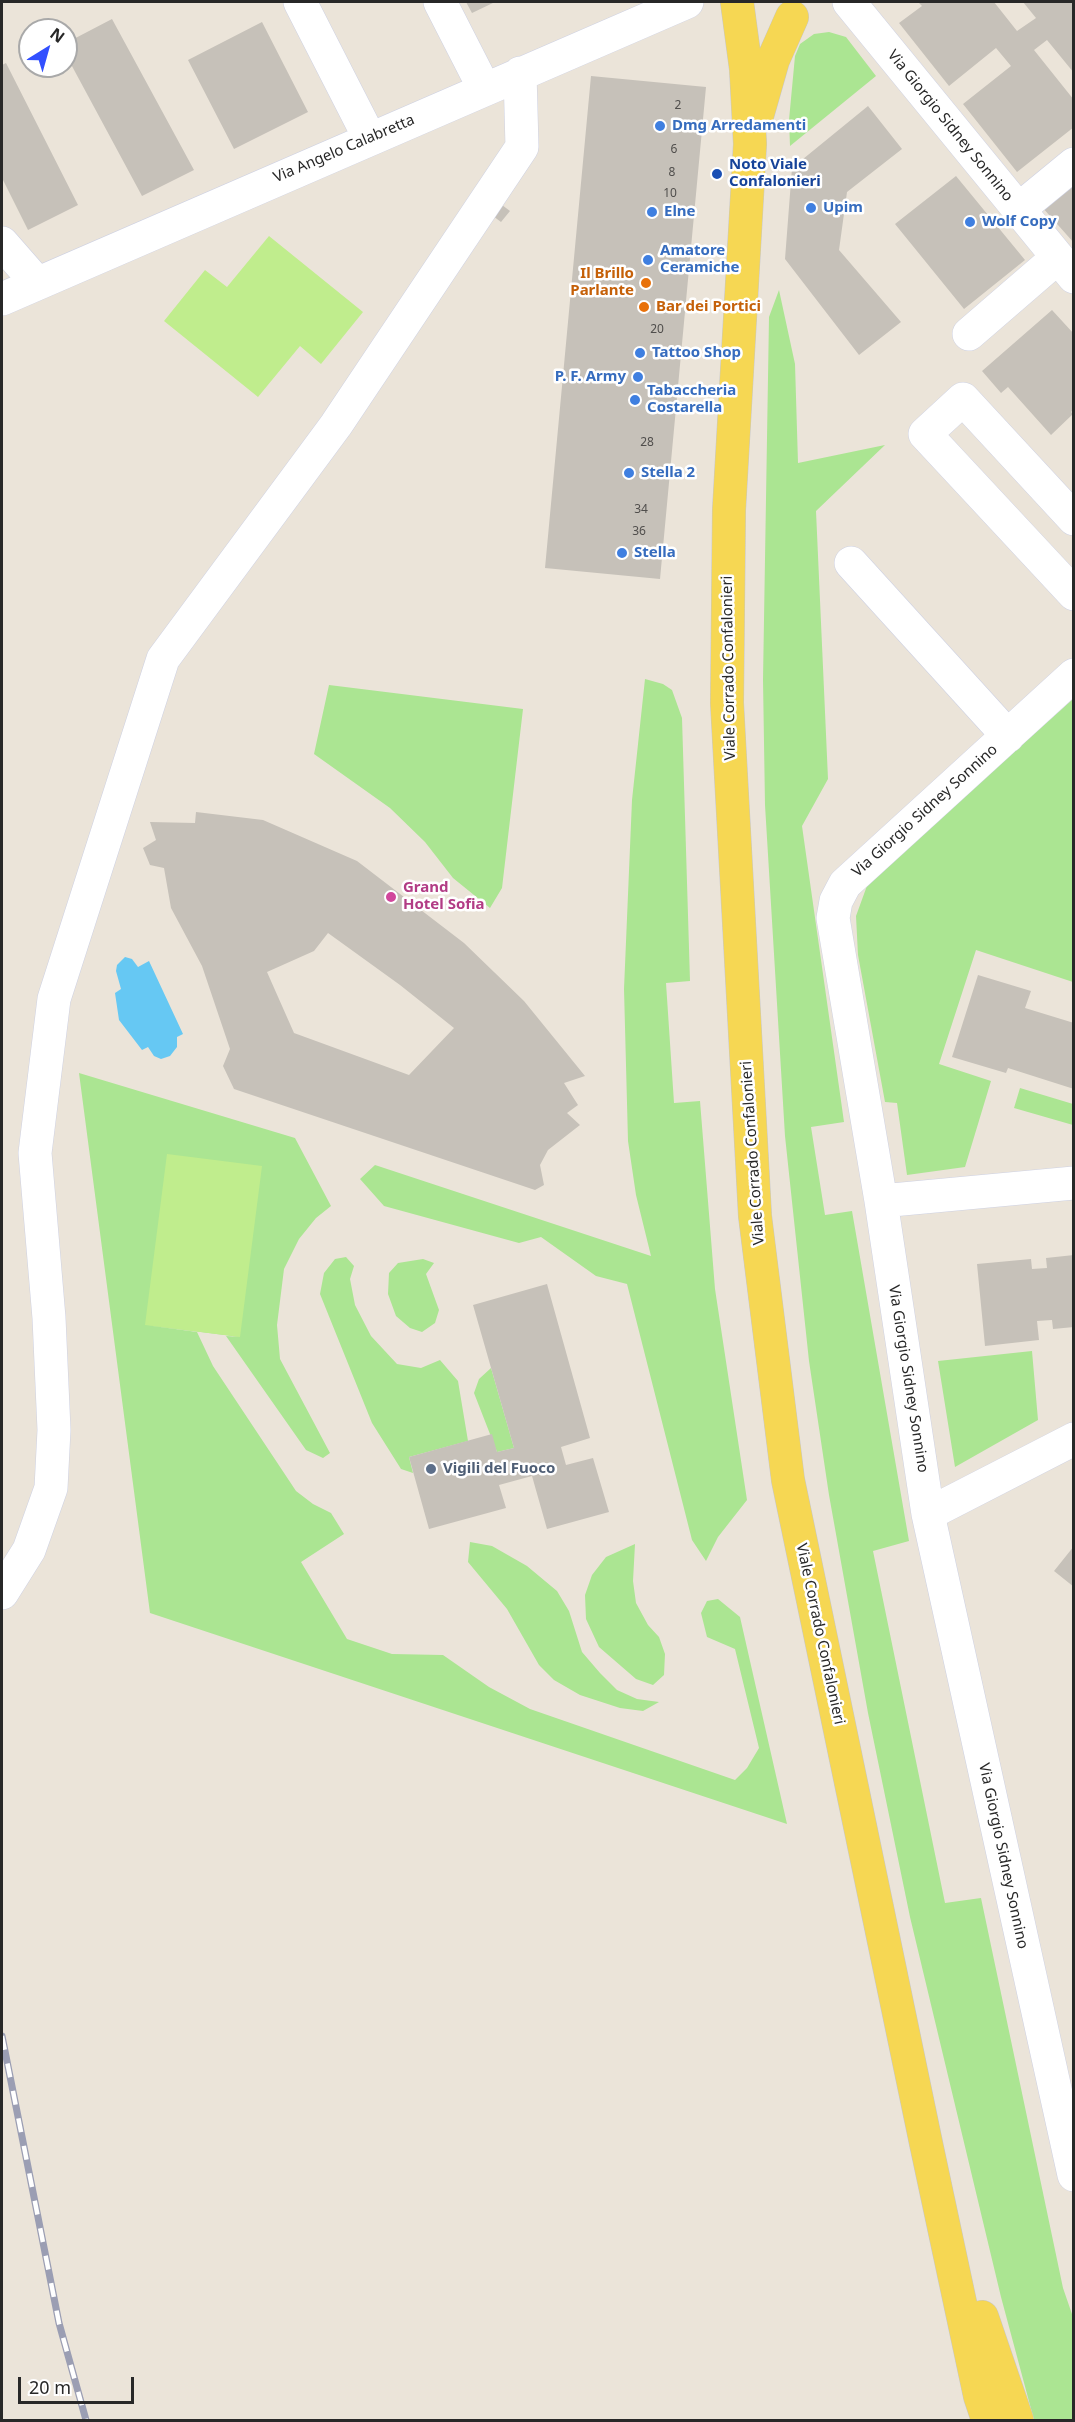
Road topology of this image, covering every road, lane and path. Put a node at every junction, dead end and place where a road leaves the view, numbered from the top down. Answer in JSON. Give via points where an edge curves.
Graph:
{"nodes":[{"id":1,"x":300,"y":2,"type":"edge"},
{"id":2,"x":440,"y":2,"type":"edge"},
{"id":3,"x":687,"y":2,"type":"edge"},
{"id":4,"x":738,"y":2,"type":"edge"},
{"id":5,"x":849,"y":2,"type":"edge"},
{"id":6,"x":800,"y":9,"type":"edge"},
{"id":7,"x":520,"y":73,"type":"junction"},
{"id":8,"x":484,"y":88,"type":"junction"},
{"id":9,"x":369,"y":137,"type":"junction"},
{"id":10,"x":750,"y":144,"type":"junction"},
{"id":11,"x":1074,"y":164,"type":"edge"},
{"id":12,"x":1018,"y":210,"type":"junction"},
{"id":13,"x":2,"y":243,"type":"edge"},
{"id":14,"x":1065,"y":268,"type":"edge"},
{"id":15,"x":37,"y":283,"type":"junction"},
{"id":16,"x":2,"y":299,"type":"edge"},
{"id":17,"x":969,"y":334,"type":"dead end"},
{"id":18,"x":1074,"y":519,"type":"edge"},
{"id":19,"x":851,"y":563,"type":"dead end"},
{"id":20,"x":1074,"y":594,"type":"edge"},
{"id":21,"x":1074,"y":675,"type":"edge"},
{"id":22,"x":1008,"y":736,"type":"junction"},
{"id":23,"x":1074,"y":1183,"type":"edge"},
{"id":24,"x":881,"y":1201,"type":"junction"},
{"id":25,"x":1074,"y":1438,"type":"edge"},
{"id":26,"x":928,"y":1514,"type":"junction"},
{"id":27,"x":2,"y":1593,"type":"edge"},
{"id":28,"x":927,"y":2148,"type":"junction"},
{"id":29,"x":1074,"y":2175,"type":"edge"},
{"id":30,"x":988,"y":2421,"type":"edge"},
{"id":31,"x":1017,"y":2421,"type":"edge"}],
"edges":[{"from":1,"to":9,"type":"street"},
{"from":2,"to":8,"type":"street"},
{"from":3,"to":7,"type":"street","name":"Via Angelo Calabretta"},
{"from":4,"to":6,"type":"main road","via":[[761,20],[777,21]]},
{"from":4,"to":10,"type":"main road"},
{"from":5,"to":12,"type":"street","name":"Via Giorgio Sidney Sonnino"},
{"from":6,"to":10,"type":"main road","via":[[772,60]]},
{"from":7,"to":8,"type":"street","name":"Via Angelo Calabretta"},
{"from":7,"to":27,"type":"street","via":[[522,147],[336,425],[163,659],[54,999],[35,1153],[49,1318],[54,1430],[51,1488],[29,1550]]},
{"from":8,"to":9,"type":"street","name":"Via Angelo Calabretta"},
{"from":9,"to":15,"type":"street","name":"Via Angelo Calabretta"},
{"from":10,"to":28,"type":"main road","name":"Viale Corrado Confalonieri","via":[[729,510],[727,703],[755,1216],[788,1480]]},
{"from":11,"to":12,"type":"street"},
{"from":12,"to":14,"type":"street","name":"Via Giorgio Sidney Sonnino"},
{"from":13,"to":15,"type":"street"},
{"from":14,"to":17,"type":"street"},
{"from":15,"to":16,"type":"street","name":"Via Angelo Calabretta"},
{"from":18,"to":20,"type":"street","via":[[963,399],[925,434]]},
{"from":19,"to":22,"type":"street"},
{"from":21,"to":22,"type":"street","name":"Via Giorgio Sidney Sonnino"},
{"from":22,"to":24,"type":"street","name":"Via Giorgio Sidney Sonnino","via":[[845,884],[836,901],[833,918]]},
{"from":23,"to":24,"type":"street"},
{"from":24,"to":26,"type":"street","name":"Via Giorgio Sidney Sonnino"},
{"from":25,"to":26,"type":"street"},
{"from":26,"to":29,"type":"street","name":"Via Giorgio Sidney Sonnino"},
{"from":28,"to":30,"type":"main road"},
{"from":28,"to":31,"type":"main road"}]}
